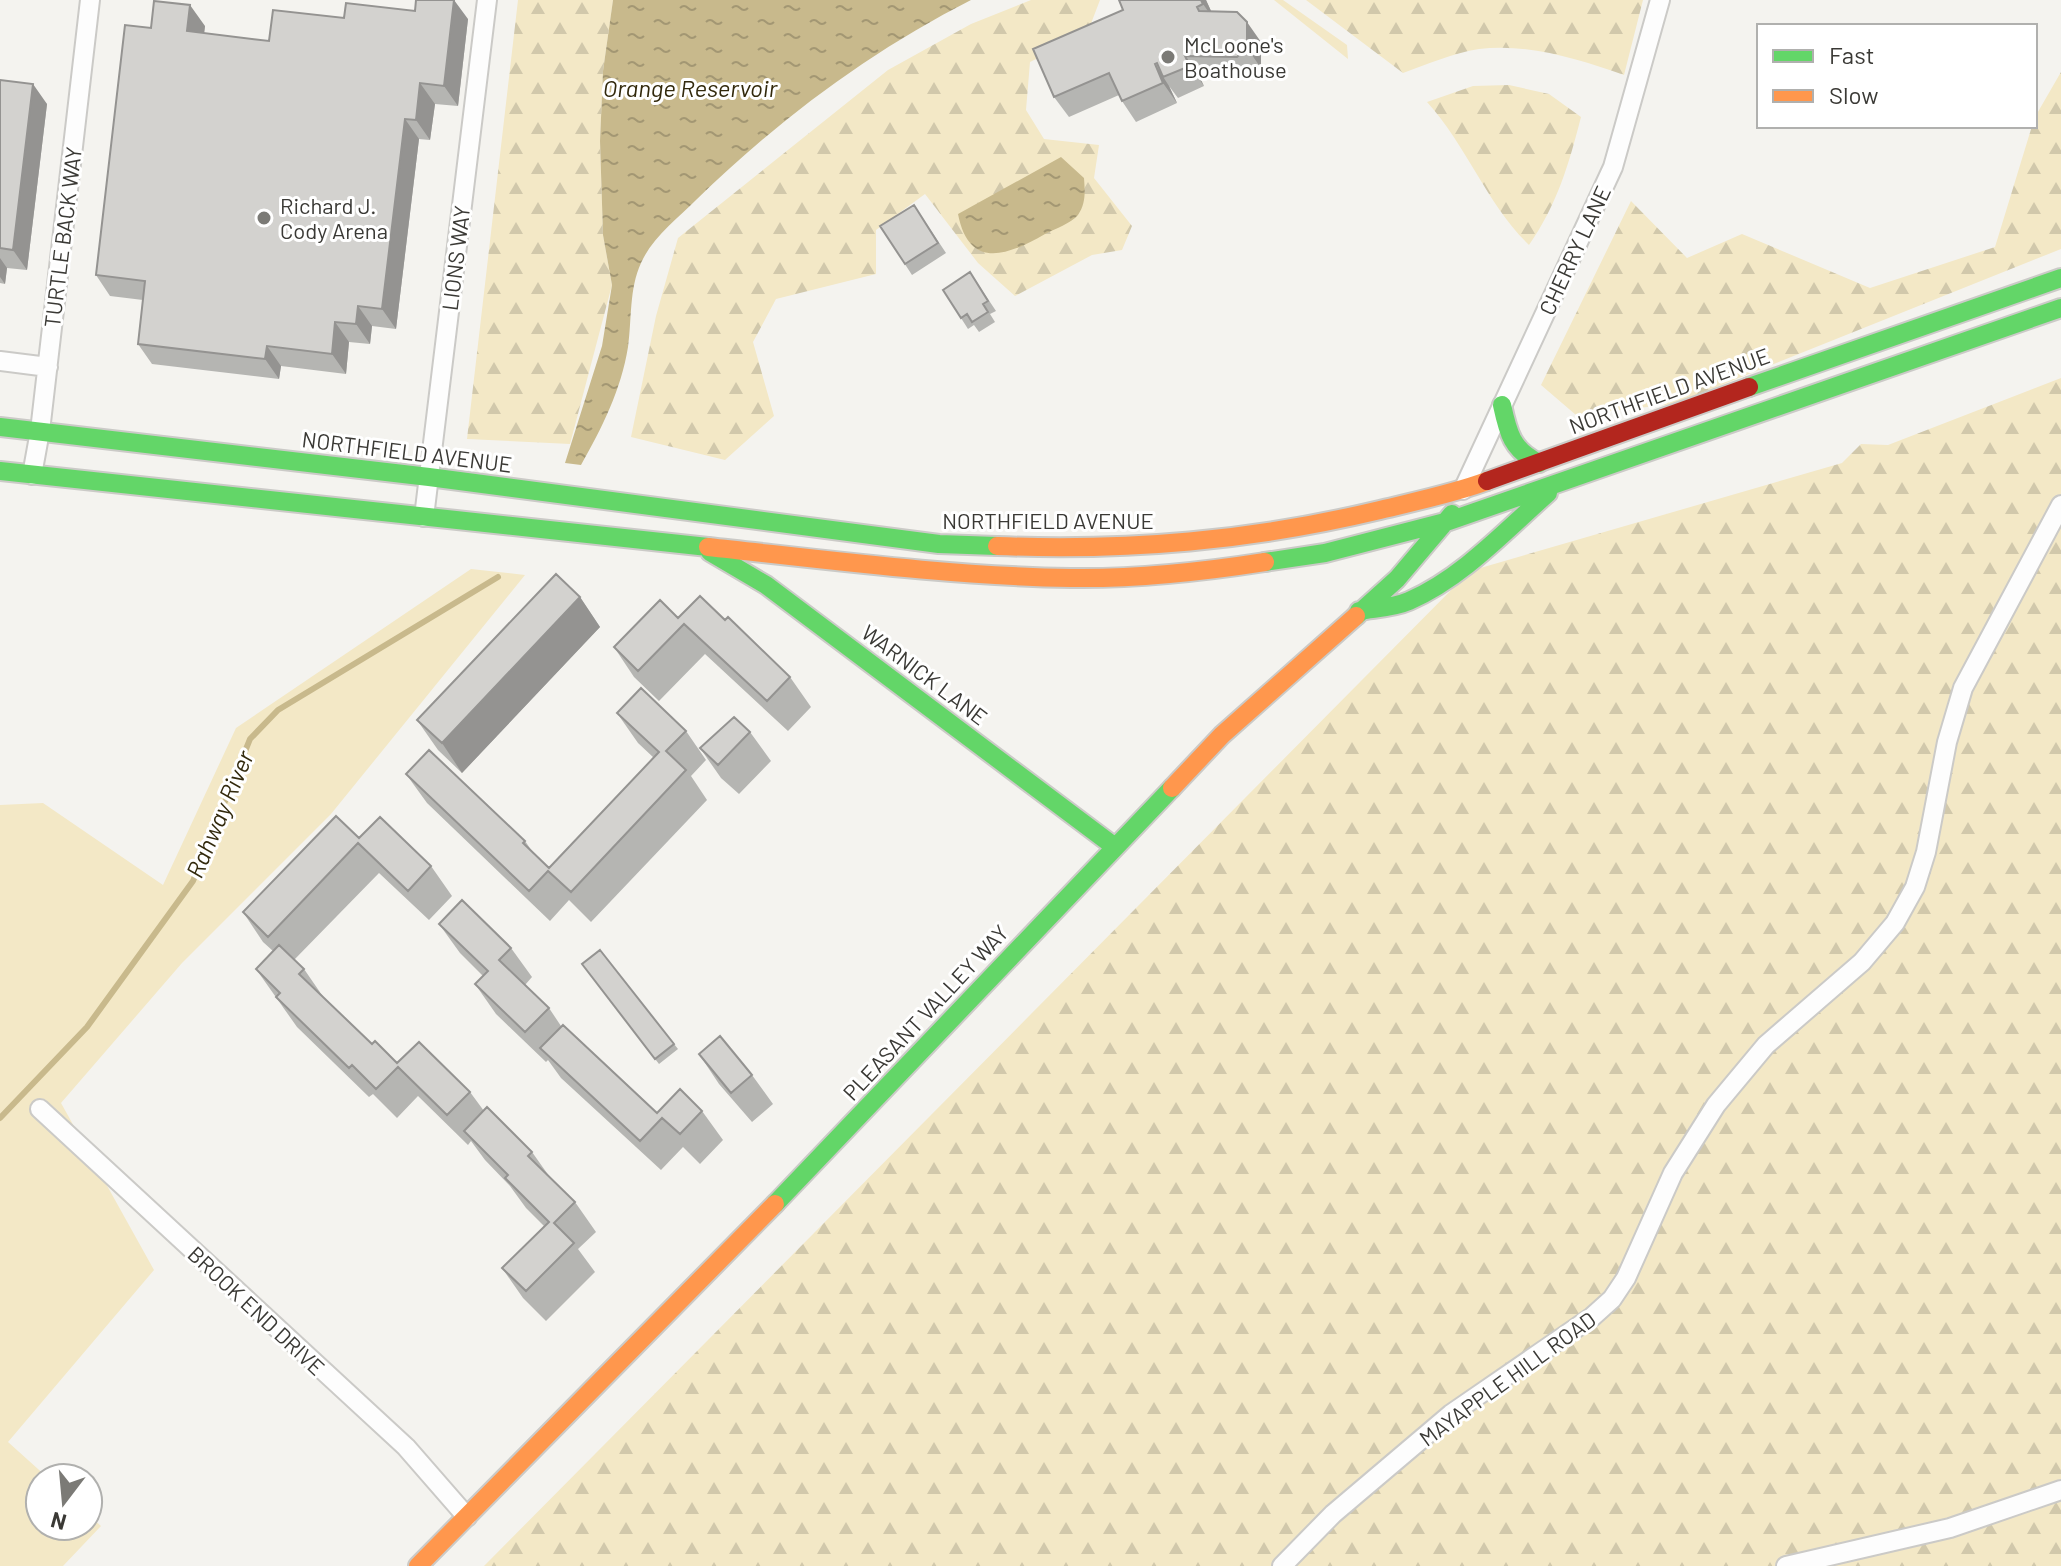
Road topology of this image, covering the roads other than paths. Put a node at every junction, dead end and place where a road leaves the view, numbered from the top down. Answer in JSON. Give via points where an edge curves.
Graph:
{"nodes":[{"id":1,"x":90,"y":0,"type":"edge"},
{"id":2,"x":487,"y":0,"type":"edge"},
{"id":3,"x":1660,"y":0,"type":"edge"},
{"id":4,"x":2061,"y":278,"type":"edge"},
{"id":5,"x":2061,"y":308,"type":"edge"},
{"id":6,"x":0,"y":361,"type":"edge"},
{"id":7,"x":48,"y":367,"type":"junction"},
{"id":8,"x":1502,"y":405,"type":"junction"},
{"id":9,"x":0,"y":427,"type":"edge"},
{"id":10,"x":40,"y":431,"type":"junction"},
{"id":11,"x":1539,"y":463,"type":"junction"},
{"id":12,"x":0,"y":471,"type":"edge"},
{"id":13,"x":32,"y":475,"type":"junction"},
{"id":14,"x":429,"y":477,"type":"junction"},
{"id":15,"x":1560,"y":482,"type":"junction"},
{"id":16,"x":1463,"y":490,"type":"junction"},
{"id":17,"x":2061,"y":505,"type":"edge"},
{"id":18,"x":424,"y":517,"type":"junction"},
{"id":19,"x":1449,"y":521,"type":"junction"},
{"id":20,"x":772,"y":523,"type":"junction"},
{"id":21,"x":702,"y":547,"type":"junction"},
{"id":22,"x":769,"y":554,"type":"junction"},
{"id":23,"x":1359,"y":611,"type":"junction"},
{"id":24,"x":1115,"y":847,"type":"junction"},
{"id":25,"x":40,"y":1109,"type":"dead end"},
{"id":26,"x":2061,"y":1490,"type":"edge"},
{"id":27,"x":467,"y":1517,"type":"junction"},
{"id":28,"x":418,"y":1566,"type":"edge"},
{"id":29,"x":1282,"y":1566,"type":"edge"},
{"id":30,"x":1786,"y":1566,"type":"edge"}],
"edges":[{"from":1,"to":7,"type":"street","name":"TURTLE BACK WAY"},
{"from":2,"to":14,"type":"street","name":"LIONS WAY"},
{"from":3,"to":8,"type":"street","name":"CHERRY LANE","via":[[1613,167]]},
{"from":4,"to":11,"type":"main road","name":"NORTHFIELD AVENUE"},
{"from":5,"to":15,"type":"main road"},
{"from":6,"to":7,"type":"street"},
{"from":7,"to":10,"type":"street","name":"TURTLE BACK WAY"},
{"from":8,"to":11,"type":"main road","via":[[1509,437],[1521,455]]},
{"from":8,"to":16,"type":"street","name":"CHERRY LANE"},
{"from":9,"to":10,"type":"main road","name":"NORTHFIELD AVENUE"},
{"from":10,"to":13,"type":"street","name":"TURTLE BACK WAY"},
{"from":10,"to":14,"type":"main road","name":"NORTHFIELD AVENUE"},
{"from":11,"to":16,"type":"main road","name":"NORTHFIELD AVENUE"},
{"from":12,"to":13,"type":"main road"},
{"from":13,"to":18,"type":"main road"},
{"from":14,"to":18,"type":"street","name":"LIONS WAY"},
{"from":14,"to":20,"type":"main road","name":"NORTHFIELD AVENUE"},
{"from":15,"to":19,"type":"main road"},
{"from":15,"to":23,"type":"main road","via":[[1431,588],[1406,602]]},
{"from":16,"to":19,"type":"main road","name":"PLEASANT VALLEY WAY"},
{"from":16,"to":20,"type":"main road","name":"NORTHFIELD AVENUE","via":[[1259,535],[1134,547],[939,544]]},
{"from":17,"to":29,"type":"street","name":"MAYAPPLE HILL ROAD","via":[[1963,688],[1926,852],[1895,923],[1862,962],[1766,1045],[1716,1105],[1673,1173],[1638,1255],[1612,1299],[1451,1414],[1333,1514]]},
{"from":18,"to":21,"type":"main road"},
{"from":19,"to":22,"type":"main road","via":[[1325,553],[1147,575],[964,574]]},
{"from":19,"to":23,"type":"main road","name":"PLEASANT VALLEY WAY","via":[[1397,579]]},
{"from":20,"to":22,"type":"main road"},
{"from":21,"to":22,"type":"main road"},
{"from":21,"to":24,"type":"main road","name":"WARNICK LANE","via":[[766,585]]},
{"from":23,"to":24,"type":"main road","name":"PLEASANT VALLEY WAY","via":[[1222,735]]},
{"from":24,"to":27,"type":"main road","name":"PLEASANT VALLEY WAY","via":[[793,1186]]},
{"from":25,"to":27,"type":"street","name":"BROOK END DRIVE","via":[[406,1447]]},
{"from":26,"to":30,"type":"street","via":[[1950,1528]]},
{"from":27,"to":28,"type":"main road","name":"PLEASANT VALLEY WAY"}]}
